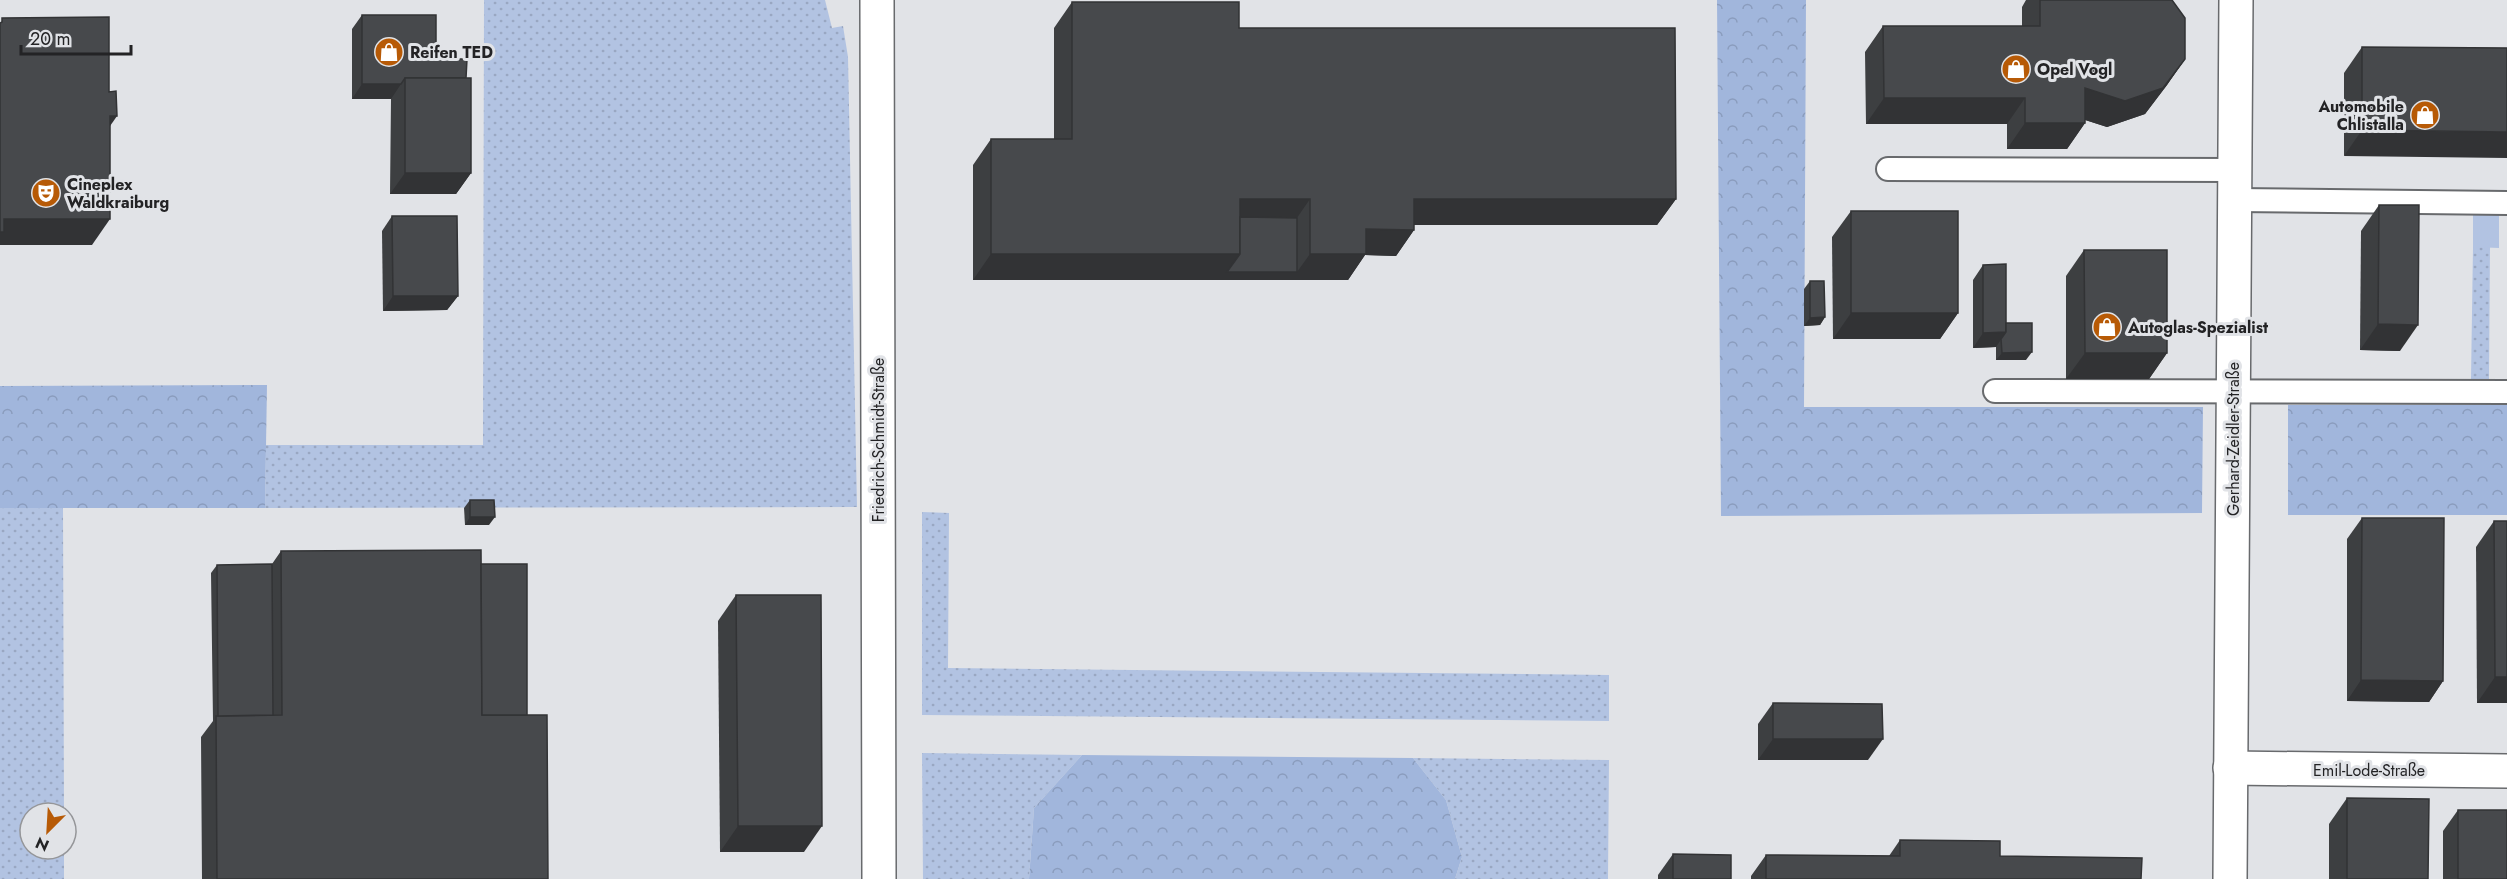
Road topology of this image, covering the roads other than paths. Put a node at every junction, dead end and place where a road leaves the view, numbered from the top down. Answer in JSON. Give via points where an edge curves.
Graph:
{"nodes":[{"id":1,"x":877,"y":0,"type":"edge"},
{"id":2,"x":2236,"y":0,"type":"edge"},
{"id":3,"x":1888,"y":169,"type":"dead end"},
{"id":4,"x":2235,"y":185,"type":"junction"},
{"id":5,"x":2507,"y":203,"type":"edge"},
{"id":6,"x":2233,"y":390,"type":"junction"},
{"id":7,"x":1995,"y":391,"type":"dead end"},
{"id":8,"x":2507,"y":392,"type":"edge"},
{"id":9,"x":2230,"y":768,"type":"junction"},
{"id":10,"x":2507,"y":771,"type":"edge"},
{"id":11,"x":879,"y":879,"type":"edge"},
{"id":12,"x":2230,"y":879,"type":"edge"}],
"edges":[{"from":1,"to":11,"type":"street","name":"Friedrich-Schmidt-Straße"},
{"from":2,"to":4,"type":"street","name":"Gerhard-Zeidler-Straße"},
{"from":3,"to":4,"type":"lane"},
{"from":4,"to":5,"type":"lane"},
{"from":4,"to":6,"type":"street","name":"Gerhard-Zeidler-Straße"},
{"from":6,"to":7,"type":"lane"},
{"from":6,"to":8,"type":"lane"},
{"from":6,"to":9,"type":"street","name":"Gerhard-Zeidler-Straße"},
{"from":9,"to":10,"type":"street","name":"Emil-Lode-Straße"},
{"from":9,"to":12,"type":"street","name":"Gerhard-Zeidler-Straße"}]}
